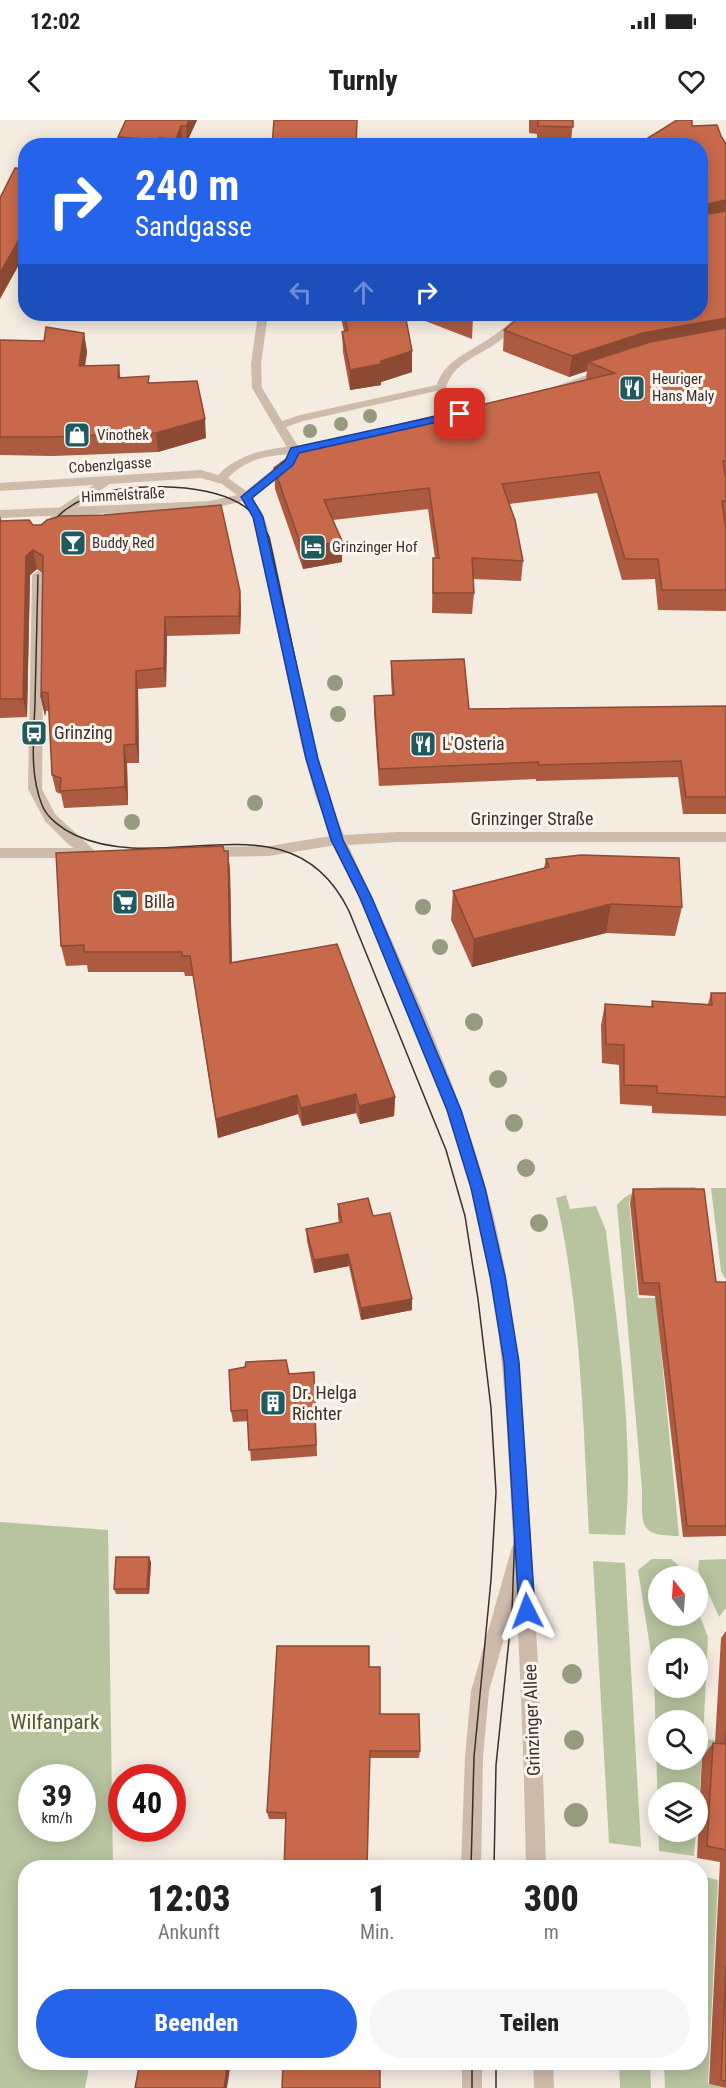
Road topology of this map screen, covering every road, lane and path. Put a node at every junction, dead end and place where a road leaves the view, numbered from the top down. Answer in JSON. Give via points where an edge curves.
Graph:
{"nodes":[{"id":1,"x":261,"y":321,"type":"edge"},
{"id":2,"x":517,"y":321,"type":"edge"},
{"id":3,"x":611,"y":369,"type":"edge"},
{"id":4,"x":441,"y":387,"type":"junction"},
{"id":5,"x":532,"y":395,"type":"edge"},
{"id":6,"x":461,"y":414,"type":"edge"},
{"id":7,"x":280,"y":426,"type":"junction"},
{"id":8,"x":329,"y":445,"type":"edge"},
{"id":9,"x":295,"y":451,"type":"junction"},
{"id":10,"x":221,"y":478,"type":"junction"},
{"id":11,"x":107,"y":480,"type":"junction"},
{"id":12,"x":0,"y":487,"type":"edge"},
{"id":13,"x":246,"y":497,"type":"junction"},
{"id":14,"x":60,"y":513,"type":"junction"},
{"id":15,"x":0,"y":514,"type":"edge"},
{"id":16,"x":41,"y":539,"type":"edge"},
{"id":17,"x":38,"y":575,"type":"edge"},
{"id":18,"x":726,"y":837,"type":"edge"},
{"id":19,"x":337,"y":840,"type":"junction"},
{"id":20,"x":197,"y":852,"type":"edge"},
{"id":21,"x":0,"y":853,"type":"edge"},
{"id":22,"x":523,"y":1542,"type":"junction"},
{"id":23,"x":471,"y":1860,"type":"edge"},
{"id":24,"x":536,"y":1860,"type":"edge"},
{"id":25,"x":472,"y":2070,"type":"edge"},
{"id":26,"x":543,"y":2070,"type":"edge"},
{"id":27,"x":472,"y":2088,"type":"edge"},
{"id":28,"x":544,"y":2088,"type":"edge"}],
"edges":[{"from":1,"to":7,"type":"street","via":[[255,375],[258,388]]},
{"from":2,"to":4,"type":"street","via":[[496,339],[451,366]]},
{"from":3,"to":5,"type":"street"},
{"from":4,"to":6,"type":"street"},
{"from":4,"to":7,"type":"street","via":[[300,418]]},
{"from":7,"to":9,"type":"street"},
{"from":8,"to":9,"type":"street"},
{"from":9,"to":10,"type":"street","via":[[262,452],[234,463]]},
{"from":9,"to":13,"type":"street","via":[[289,462]]},
{"from":10,"to":11,"type":"street","name":"Cobenzlgasse","via":[[201,474]]},
{"from":10,"to":13,"type":"street","name":"Grinzinger Allee"},
{"from":11,"to":12,"type":"street","name":"Cobenzlgasse"},
{"from":11,"to":14,"type":"street"},
{"from":13,"to":14,"type":"street","name":"Himmelstraße","via":[[210,505]]},
{"from":13,"to":19,"type":"street","name":"Grinzinger Allee","via":[[258,517],[312,759]]},
{"from":14,"to":15,"type":"street","name":"Himmelstraße"},
{"from":14,"to":16,"type":"street"},
{"from":17,"to":21,"type":"street","via":[[35,789],[51,819],[95,854]]},
{"from":18,"to":19,"type":"street","name":"Grinzinger Straße"},
{"from":19,"to":20,"type":"street","name":"Grinzinger Straße","via":[[269,851]]},
{"from":19,"to":22,"type":"street","name":"Grinzinger Allee","via":[[366,898],[454,1110],[478,1188],[511,1362]]},
{"from":22,"to":23,"type":"street","via":[[480,1691]]},
{"from":22,"to":24,"type":"street","name":"Grinzinger Allee"},
{"from":25,"to":27,"type":"street"},
{"from":26,"to":28,"type":"street"}]}
